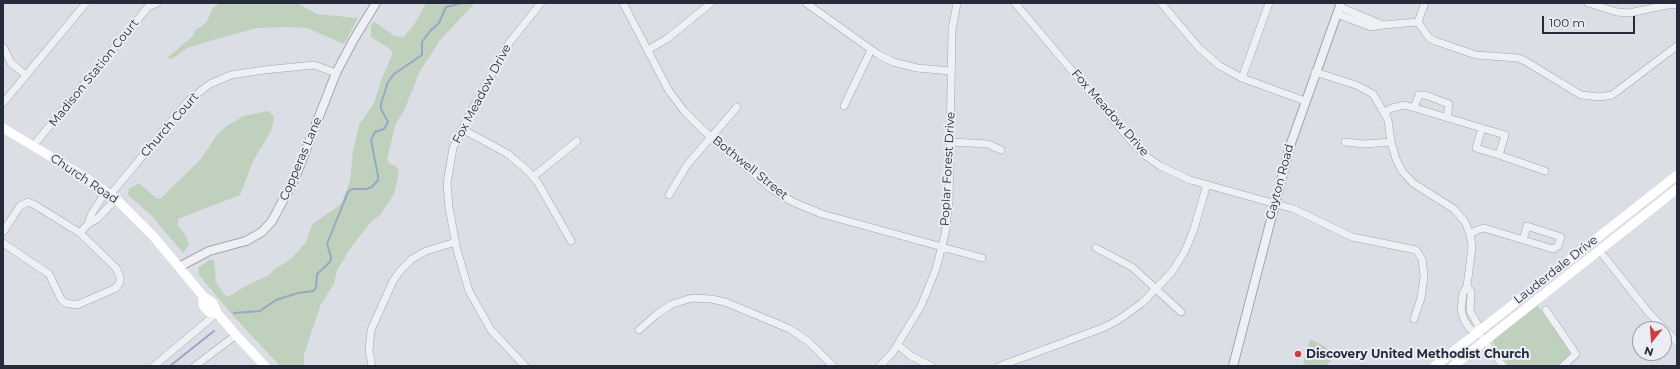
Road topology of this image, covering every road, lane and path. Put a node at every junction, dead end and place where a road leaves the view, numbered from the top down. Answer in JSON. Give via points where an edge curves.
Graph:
{"nodes":[{"id":1,"x":86,"y":3,"type":"edge"},
{"id":2,"x":157,"y":3,"type":"edge"},
{"id":3,"x":376,"y":3,"type":"edge"},
{"id":4,"x":541,"y":3,"type":"edge"},
{"id":5,"x":623,"y":3,"type":"edge"},
{"id":6,"x":711,"y":3,"type":"edge"},
{"id":7,"x":806,"y":3,"type":"edge"},
{"id":8,"x":957,"y":3,"type":"edge"},
{"id":9,"x":1015,"y":3,"type":"edge"},
{"id":10,"x":1161,"y":3,"type":"edge"},
{"id":11,"x":1269,"y":3,"type":"edge"},
{"id":12,"x":1425,"y":3,"type":"edge"},
{"id":13,"x":1588,"y":3,"type":"edge"},
{"id":14,"x":1677,"y":5,"type":"edge"},
{"id":15,"x":1339,"y":8,"type":"edge"},
{"id":16,"x":1418,"y":22,"type":"junction"},
{"id":17,"x":1677,"y":46,"type":"edge"},
{"id":18,"x":4,"y":48,"type":"edge"},
{"id":19,"x":648,"y":50,"type":"junction"},
{"id":20,"x":870,"y":50,"type":"junction"},
{"id":21,"x":951,"y":71,"type":"junction"},
{"id":22,"x":1315,"y":72,"type":"junction"},
{"id":23,"x":336,"y":73,"type":"junction"},
{"id":24,"x":26,"y":75,"type":"junction"},
{"id":25,"x":1242,"y":78,"type":"junction"},
{"id":26,"x":1305,"y":101,"type":"junction"},
{"id":27,"x":3,"y":103,"type":"edge"},
{"id":28,"x":844,"y":106,"type":"dead end"},
{"id":29,"x":737,"y":107,"type":"dead end"},
{"id":30,"x":1414,"y":108,"type":"junction"},
{"id":31,"x":1385,"y":112,"type":"junction"},
{"id":32,"x":1447,"y":118,"type":"junction"},
{"id":33,"x":3,"y":128,"type":"edge"},
{"id":34,"x":1482,"y":128,"type":"junction"},
{"id":35,"x":462,"y":129,"type":"junction"},
{"id":36,"x":711,"y":137,"type":"junction"},
{"id":37,"x":576,"y":141,"type":"dead end"},
{"id":38,"x":951,"y":142,"type":"junction"},
{"id":39,"x":1345,"y":142,"type":"dead end"},
{"id":40,"x":1391,"y":142,"type":"junction"},
{"id":41,"x":33,"y":146,"type":"junction"},
{"id":42,"x":1001,"y":150,"type":"dead end"},
{"id":43,"x":1499,"y":155,"type":"junction"},
{"id":44,"x":1545,"y":171,"type":"dead end"},
{"id":45,"x":1677,"y":175,"type":"edge"},
{"id":46,"x":533,"y":177,"type":"junction"},
{"id":47,"x":1207,"y":184,"type":"junction"},
{"id":48,"x":1677,"y":189,"type":"edge"},
{"id":49,"x":111,"y":195,"type":"junction"},
{"id":50,"x":669,"y":195,"type":"dead end"},
{"id":51,"x":1274,"y":203,"type":"junction"},
{"id":52,"x":88,"y":224,"type":"junction"},
{"id":53,"x":3,"y":232,"type":"edge"},
{"id":54,"x":80,"y":233,"type":"junction"},
{"id":55,"x":1470,"y":234,"type":"junction"},
{"id":56,"x":1523,"y":240,"type":"junction"},
{"id":57,"x":571,"y":241,"type":"dead end"},
{"id":58,"x":456,"y":242,"type":"junction"},
{"id":59,"x":3,"y":243,"type":"edge"},
{"id":60,"x":942,"y":247,"type":"junction"},
{"id":61,"x":1096,"y":248,"type":"dead end"},
{"id":62,"x":1599,"y":250,"type":"junction"},
{"id":63,"x":982,"y":258,"type":"dead end"},
{"id":64,"x":179,"y":267,"type":"junction"},
{"id":65,"x":1156,"y":288,"type":"junction"},
{"id":66,"x":1546,"y":310,"type":"dead end"},
{"id":67,"x":1181,"y":312,"type":"dead end"},
{"id":68,"x":217,"y":313,"type":"junction"},
{"id":69,"x":1414,"y":319,"type":"dead end"},
{"id":70,"x":640,"y":330,"type":"dead end"},
{"id":71,"x":1478,"y":332,"type":"junction"},
{"id":72,"x":236,"y":335,"type":"junction"},
{"id":73,"x":1484,"y":341,"type":"junction"},
{"id":74,"x":1677,"y":342,"type":"edge"},
{"id":75,"x":898,"y":345,"type":"junction"},
{"id":76,"x":154,"y":366,"type":"edge"},
{"id":77,"x":195,"y":366,"type":"edge"},
{"id":78,"x":265,"y":366,"type":"edge"},
{"id":79,"x":372,"y":366,"type":"edge"},
{"id":80,"x":525,"y":366,"type":"edge"},
{"id":81,"x":834,"y":366,"type":"edge"},
{"id":82,"x":880,"y":366,"type":"edge"},
{"id":83,"x":931,"y":366,"type":"edge"},
{"id":84,"x":1000,"y":366,"type":"edge"},
{"id":85,"x":1233,"y":366,"type":"edge"},
{"id":86,"x":1435,"y":366,"type":"edge"},
{"id":87,"x":1453,"y":366,"type":"edge"},
{"id":88,"x":1503,"y":366,"type":"edge"},
{"id":89,"x":1563,"y":366,"type":"edge"}],
"edges":[{"from":1,"to":24,"type":"street"},
{"from":2,"to":41,"type":"street","name":"Madison Station Court","via":[[148,7]]},
{"from":3,"to":23,"type":"street","name":"Copperas Lane"},
{"from":4,"to":35,"type":"street","name":"Fox Meadow Drive","via":[[509,43]]},
{"from":5,"to":19,"type":"street","name":"Bothwell Street"},
{"from":6,"to":19,"type":"street","via":[[668,38]]},
{"from":7,"to":20,"type":"street"},
{"from":8,"to":21,"type":"street","name":"Poplar Forest Drive","via":[[952,30]]},
{"from":9,"to":47,"type":"street","name":"Fox Meadow Drive","via":[[1138,149],[1166,170]]},
{"from":10,"to":25,"type":"street","via":[[1206,55]]},
{"from":11,"to":25,"type":"street"},
{"from":12,"to":16,"type":"street"},
{"from":13,"to":14,"type":"street","via":[[1616,12],[1629,13]]},
{"from":15,"to":16,"type":"street","via":[[1383,25]]},
{"from":15,"to":22,"type":"street","name":"Gayton Road"},
{"from":16,"to":17,"type":"street","via":[[1429,38],[1435,41],[1476,55],[1518,58],[1585,96],[1612,95]]},
{"from":18,"to":24,"type":"street","via":[[12,63]]},
{"from":19,"to":36,"type":"street","name":"Bothwell Street","via":[[674,98],[690,118]]},
{"from":20,"to":21,"type":"street","via":[[906,66]]},
{"from":20,"to":28,"type":"street"},
{"from":21,"to":38,"type":"street","name":"Poplar Forest Drive"},
{"from":22,"to":26,"type":"street","name":"Gayton Road"},
{"from":22,"to":31,"type":"street","via":[[1356,85],[1373,94]]},
{"from":23,"to":49,"type":"street","name":"Church Court","via":[[314,65],[231,75],[210,84],[189,100]]},
{"from":23,"to":64,"type":"street","name":"Copperas Lane","via":[[295,178],[272,221],[262,232],[246,241],[209,251]]},
{"from":24,"to":27,"type":"street"},
{"from":25,"to":26,"type":"street"},
{"from":26,"to":51,"type":"street","name":"Gayton Road"},
{"from":29,"to":36,"type":"street"},
{"from":30,"to":31,"type":"street","via":[[1405,105]]},
{"from":30,"to":32,"type":"street"},
{"from":30,"to":32,"type":"street","via":[[1419,95],[1431,97],[1449,104]]},
{"from":31,"to":40,"type":"street"},
{"from":32,"to":34,"type":"street"},
{"from":33,"to":41,"type":"main road","name":"Church Road"},
{"from":34,"to":43,"type":"street","via":[[1504,135]]},
{"from":34,"to":43,"type":"street","via":[[1476,148]]},
{"from":35,"to":46,"type":"street","via":[[508,154]]},
{"from":35,"to":58,"type":"street","name":"Fox Meadow Drive","via":[[451,155],[447,183]]},
{"from":36,"to":50,"type":"street","via":[[687,165]]},
{"from":36,"to":60,"type":"street","name":"Bothwell Street","via":[[770,188],[802,206],[822,214]]},
{"from":37,"to":46,"type":"street"},
{"from":38,"to":42,"type":"street","via":[[988,144]]},
{"from":38,"to":60,"type":"street","name":"Poplar Forest Drive","via":[[949,202]]},
{"from":39,"to":40,"type":"street"},
{"from":40,"to":55,"type":"street","via":[[1396,159],[1405,174],[1454,209],[1465,222]]},
{"from":41,"to":49,"type":"main road","name":"Church Road"},
{"from":43,"to":44,"type":"street"},
{"from":45,"to":71,"type":"main road","name":"Lauderdale Drive"},
{"from":46,"to":57,"type":"street"},
{"from":47,"to":51,"type":"street","name":"Fox Meadow Drive"},
{"from":47,"to":65,"type":"street","via":[[1187,246],[1172,272]]},
{"from":48,"to":62,"type":"main road","name":"Lauderdale Drive"},
{"from":49,"to":52,"type":"street","via":[[91,215]]},
{"from":49,"to":52,"type":"street","via":[[97,219]]},
{"from":49,"to":64,"type":"main road","name":"Church Road","via":[[144,225]]},
{"from":51,"to":69,"type":"street","name":"Fox Meadow Drive","via":[[1304,213],[1352,237],[1416,250],[1422,258],[1424,276],[1421,298]]},
{"from":51,"to":85,"type":"street","name":"Gayton Road"},
{"from":52,"to":54,"type":"street"},
{"from":53,"to":54,"type":"street","via":[[20,206],[28,202]]},
{"from":54,"to":59,"type":"street","via":[[116,268],[120,282],[116,288],[77,305],[65,303],[49,274]]},
{"from":55,"to":56,"type":"street","via":[[1484,228]]},
{"from":55,"to":71,"type":"street","via":[[1472,247],[1467,286],[1471,292],[1470,311],[1478,325]]},
{"from":56,"to":56,"type":"street","via":[[1554,249],[1561,237],[1527,226]]},
{"from":58,"to":79,"type":"street","via":[[426,250],[412,259],[393,281],[371,330],[369,350]]},
{"from":58,"to":80,"type":"street","name":"Fox Meadow Drive","via":[[463,274],[478,309],[491,330]]},
{"from":60,"to":63,"type":"street","name":"Bothwell Street"},
{"from":60,"to":75,"type":"street","name":"Poplar Forest Drive","via":[[924,300]]},
{"from":61,"to":65,"type":"street","via":[[1132,267]]},
{"from":62,"to":73,"type":"main road","name":"Lauderdale Drive"},
{"from":62,"to":74,"type":"street","via":[[1653,318]]},
{"from":64,"to":68,"type":"main road","name":"Church Road","via":[[203,296],[203,305],[209,312]]},
{"from":65,"to":67,"type":"street"},
{"from":65,"to":84,"type":"street","via":[[1131,312],[1105,327]]},
{"from":66,"to":89,"type":"street","via":[[1576,354]]},
{"from":68,"to":72,"type":"main road","name":"Church Road"},
{"from":68,"to":76,"type":"street"},
{"from":70,"to":81,"type":"street","via":[[657,314],[677,302],[692,298],[711,298],[790,329],[810,342]]},
{"from":71,"to":73,"type":"street"},
{"from":71,"to":86,"type":"main road","name":"Lauderdale Drive"},
{"from":72,"to":77,"type":"street"},
{"from":72,"to":78,"type":"main road","name":"Church Road"},
{"from":73,"to":87,"type":"main road","name":"Lauderdale Drive"},
{"from":73,"to":88,"type":"street"},
{"from":75,"to":82,"type":"street","name":"Poplar Forest Drive"},
{"from":75,"to":83,"type":"street","via":[[911,356]]}]}
